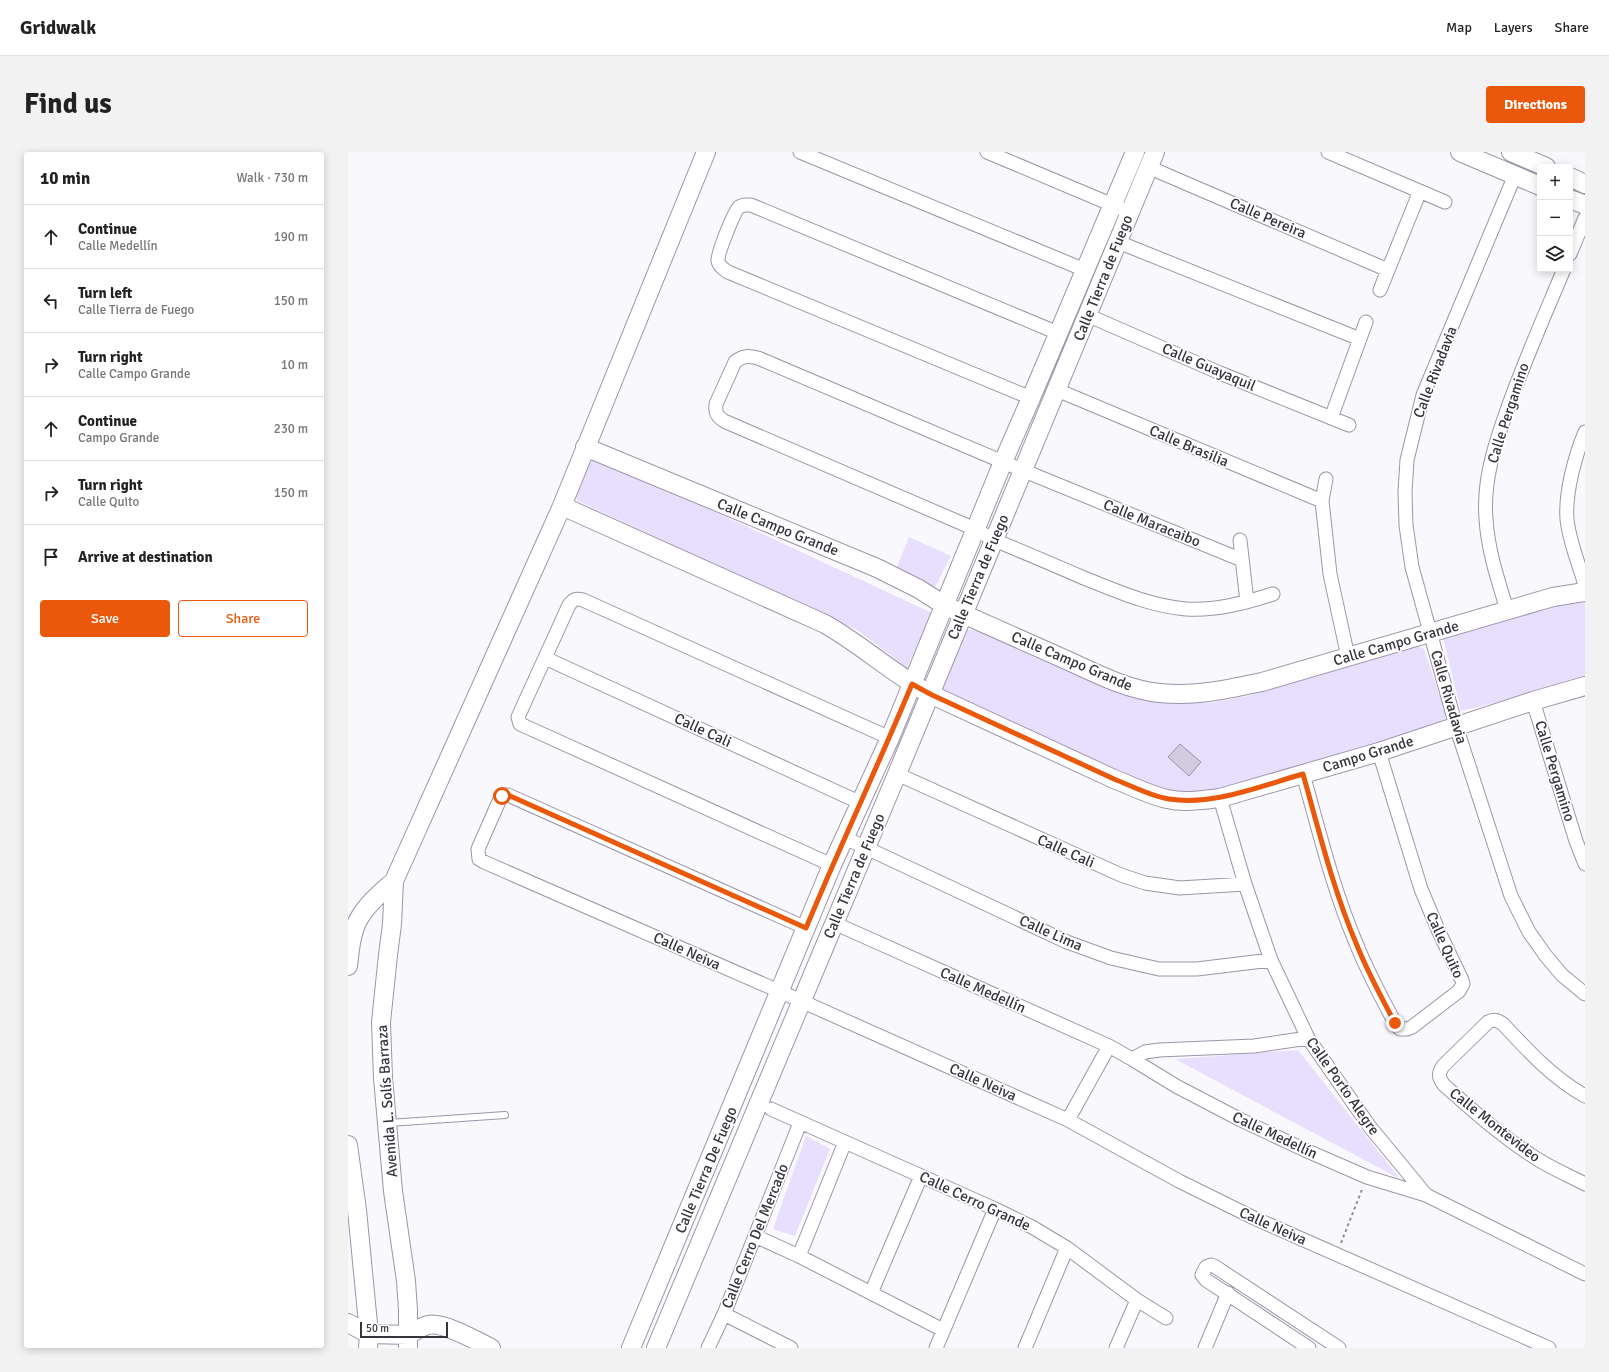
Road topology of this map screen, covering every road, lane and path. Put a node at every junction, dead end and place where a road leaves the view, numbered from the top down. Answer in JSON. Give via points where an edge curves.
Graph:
{"nodes":[{"id":1,"x":706,"y":152,"type":"edge"},
{"id":2,"x":800,"y":152,"type":"edge"},
{"id":3,"x":987,"y":152,"type":"edge"},
{"id":4,"x":1134,"y":152,"type":"edge"},
{"id":5,"x":1328,"y":152,"type":"edge"},
{"id":6,"x":1460,"y":152,"type":"edge"},
{"id":7,"x":1519,"y":153,"type":"edge"},
{"id":8,"x":1152,"y":160,"type":"edge"},
{"id":9,"x":1540,"y":164,"type":"edge"},
{"id":10,"x":1515,"y":175,"type":"junction"},
{"id":11,"x":1573,"y":178,"type":"edge"},
{"id":12,"x":1585,"y":184,"type":"edge"},
{"id":13,"x":1537,"y":185,"type":"edge"},
{"id":14,"x":1420,"y":191,"type":"junction"},
{"id":15,"x":1572,"y":200,"type":"edge"},
{"id":16,"x":1445,"y":202,"type":"dead end"},
{"id":17,"x":1112,"y":205,"type":"junction"},
{"id":18,"x":1585,"y":205,"type":"edge"},
{"id":19,"x":1130,"y":212,"type":"junction"},
{"id":20,"x":1585,"y":218,"type":"edge"},
{"id":21,"x":1118,"y":242,"type":"junction"},
{"id":22,"x":1573,"y":247,"type":"edge"},
{"id":23,"x":1085,"y":270,"type":"junction"},
{"id":24,"x":1388,"y":270,"type":"junction"},
{"id":25,"x":1563,"y":272,"type":"edge"},
{"id":26,"x":1380,"y":290,"type":"dead end"},
{"id":27,"x":1087,"y":315,"type":"junction"},
{"id":28,"x":1366,"y":322,"type":"dead end"},
{"id":29,"x":1058,"y":333,"type":"junction"},
{"id":30,"x":1360,"y":339,"type":"junction"},
{"id":31,"x":1057,"y":390,"type":"junction"},
{"id":32,"x":1031,"y":398,"type":"junction"},
{"id":33,"x":1331,"y":418,"type":"junction"},
{"id":34,"x":1349,"y":425,"type":"dead end"},
{"id":35,"x":1585,"y":432,"type":"edge"},
{"id":36,"x":586,"y":447,"type":"junction"},
{"id":37,"x":1003,"y":462,"type":"junction"},
{"id":38,"x":1022,"y":470,"type":"junction"},
{"id":39,"x":1326,"y":479,"type":"dead end"},
{"id":40,"x":1322,"y":501,"type":"junction"},
{"id":41,"x":562,"y":506,"type":"junction"},
{"id":42,"x":975,"y":529,"type":"junction"},
{"id":43,"x":994,"y":540,"type":"junction"},
{"id":44,"x":1240,"y":540,"type":"dead end"},
{"id":45,"x":1242,"y":560,"type":"junction"},
{"id":46,"x":1585,"y":585,"type":"edge"},
{"id":47,"x":1585,"y":592,"type":"edge"},
{"id":48,"x":1273,"y":594,"type":"dead end"},
{"id":49,"x":1247,"y":602,"type":"junction"},
{"id":50,"x":944,"y":605,"type":"junction"},
{"id":51,"x":1507,"y":610,"type":"junction"},
{"id":52,"x":962,"y":614,"type":"junction"},
{"id":53,"x":1431,"y":633,"type":"junction"},
{"id":54,"x":1348,"y":657,"type":"junction"},
{"id":55,"x":545,"y":658,"type":"junction"},
{"id":56,"x":912,"y":684,"type":"junction"},
{"id":57,"x":1585,"y":686,"type":"edge"},
{"id":58,"x":930,"y":694,"type":"junction"},
{"id":59,"x":1533,"y":701,"type":"junction"},
{"id":60,"x":1456,"y":726,"type":"junction"},
{"id":61,"x":890,"y":738,"type":"junction"},
{"id":62,"x":1379,"y":752,"type":"junction"},
{"id":63,"x":897,"y":774,"type":"junction"},
{"id":64,"x":1303,"y":774,"type":"junction"},
{"id":65,"x":1220,"y":798,"type":"junction"},
{"id":66,"x":861,"y":802,"type":"junction"},
{"id":67,"x":845,"y":838,"type":"junction"},
{"id":68,"x":866,"y":848,"type":"junction"},
{"id":69,"x":1585,"y":864,"type":"edge"},
{"id":70,"x":832,"y":865,"type":"junction"},
{"id":71,"x":394,"y":881,"type":"junction"},
{"id":72,"x":1245,"y":884,"type":"junction"},
{"id":73,"x":834,"y":923,"type":"junction"},
{"id":74,"x":806,"y":928,"type":"junction"},
{"id":75,"x":1271,"y":960,"type":"junction"},
{"id":76,"x":348,"y":966,"type":"edge"},
{"id":77,"x":781,"y":992,"type":"junction"},
{"id":78,"x":1585,"y":994,"type":"edge"},
{"id":79,"x":802,"y":1002,"type":"junction"},
{"id":80,"x":1308,"y":1038,"type":"junction"},
{"id":81,"x":1109,"y":1046,"type":"junction"},
{"id":82,"x":1132,"y":1058,"type":"junction"},
{"id":83,"x":1585,"y":1096,"type":"edge"},
{"id":84,"x":771,"y":1109,"type":"dead end"},
{"id":85,"x":505,"y":1115,"type":"dead end"},
{"id":86,"x":1068,"y":1120,"type":"junction"},
{"id":87,"x":386,"y":1123,"type":"junction"},
{"id":88,"x":800,"y":1123,"type":"junction"},
{"id":89,"x":845,"y":1142,"type":"junction"},
{"id":90,"x":348,"y":1145,"type":"edge"},
{"id":91,"x":921,"y":1176,"type":"junction"},
{"id":92,"x":1367,"y":1177,"type":"junction"},
{"id":93,"x":1585,"y":1184,"type":"edge"},
{"id":94,"x":1426,"y":1195,"type":"junction"},
{"id":95,"x":995,"y":1209,"type":"junction"},
{"id":96,"x":755,"y":1236,"type":"junction"},
{"id":97,"x":1068,"y":1248,"type":"junction"},
{"id":98,"x":1337,"y":1254,"type":"junction"},
{"id":99,"x":799,"y":1256,"type":"junction"},
{"id":100,"x":1585,"y":1274,"type":"edge"},
{"id":101,"x":871,"y":1293,"type":"junction"},
{"id":102,"x":1228,"y":1293,"type":"junction"},
{"id":103,"x":1137,"y":1300,"type":"junction"},
{"id":104,"x":724,"y":1314,"type":"junction"},
{"id":105,"x":1166,"y":1318,"type":"dead end"},
{"id":106,"x":348,"y":1324,"type":"edge"},
{"id":107,"x":943,"y":1330,"type":"junction"},
{"id":108,"x":369,"y":1341,"type":"edge"},
{"id":109,"x":412,"y":1344,"type":"edge"},
{"id":110,"x":1301,"y":1346,"type":"edge"},
{"id":111,"x":491,"y":1348,"type":"edge"},
{"id":112,"x":631,"y":1348,"type":"edge"},
{"id":113,"x":656,"y":1348,"type":"edge"},
{"id":114,"x":708,"y":1348,"type":"edge"},
{"id":115,"x":791,"y":1348,"type":"edge"},
{"id":116,"x":936,"y":1348,"type":"edge"},
{"id":117,"x":1025,"y":1348,"type":"edge"},
{"id":118,"x":1116,"y":1348,"type":"edge"},
{"id":119,"x":1205,"y":1348,"type":"edge"},
{"id":120,"x":1339,"y":1348,"type":"edge"},
{"id":121,"x":1549,"y":1348,"type":"edge"}],
"edges":[{"from":1,"to":36,"type":"street"},
{"from":2,"to":23,"type":"street"},
{"from":3,"to":17,"type":"street"},
{"from":4,"to":17,"type":"street","name":"Calle Tierra de Fuego"},
{"from":5,"to":14,"type":"street"},
{"from":6,"to":10,"type":"street"},
{"from":7,"to":9,"type":"street"},
{"from":8,"to":19,"type":"street","name":"Calle Tierra de Fuego"},
{"from":8,"to":24,"type":"street","name":"Calle Pereira"},
{"from":10,"to":13,"type":"street"},
{"from":10,"to":53,"type":"street","name":"Calle Rivadavia","via":[[1423,394],[1407,460],[1406,525],[1412,567]]},
{"from":11,"to":12,"type":"street"},
{"from":14,"to":16,"type":"street"},
{"from":14,"to":24,"type":"street"},
{"from":15,"to":18,"type":"street"},
{"from":17,"to":19,"type":"street"},
{"from":17,"to":23,"type":"street","name":"Calle Tierra de Fuego"},
{"from":19,"to":21,"type":"street","name":"Calle Tierra de Fuego"},
{"from":20,"to":22,"type":"street"},
{"from":21,"to":27,"type":"street","name":"Calle Tierra de Fuego"},
{"from":21,"to":30,"type":"street"},
{"from":23,"to":29,"type":"street","name":"Calle Tierra de Fuego"},
{"from":24,"to":26,"type":"street"},
{"from":25,"to":51,"type":"street","name":"Calle Pergamino","via":[[1518,378],[1494,447],[1488,478],[1485,518],[1487,535]]},
{"from":27,"to":31,"type":"street","name":"Calle Tierra de Fuego"},
{"from":27,"to":33,"type":"street","name":"Calle Guayaquil"},
{"from":28,"to":30,"type":"street"},
{"from":29,"to":32,"type":"street","name":"Calle Tierra de Fuego"},
{"from":29,"to":32,"type":"street","via":[[751,205],[744,204],[735,213],[718,260],[721,267],[728,272]]},
{"from":30,"to":33,"type":"street"},
{"from":31,"to":38,"type":"street","name":"Calle Tierra de Fuego"},
{"from":31,"to":40,"type":"street","name":"Calle Brasilia"},
{"from":32,"to":37,"type":"street","name":"Calle Tierra de Fuego"},
{"from":33,"to":34,"type":"street","name":"Calle Guayaquil"},
{"from":35,"to":46,"type":"street","via":[[1576,460],[1567,507],[1571,538]]},
{"from":36,"to":41,"type":"street"},
{"from":36,"to":50,"type":"street","name":"Calle Campo Grande","via":[[877,568]]},
{"from":37,"to":38,"type":"street","name":"Calle Maracaibo"},
{"from":37,"to":42,"type":"street","name":"Calle Tierra de Fuego"},
{"from":37,"to":42,"type":"street","name":"Calle Maracaibo","via":[[758,358],[748,356],[735,362],[716,404],[715,411],[724,421]]},
{"from":38,"to":43,"type":"street","name":"Calle Tierra de Fuego"},
{"from":38,"to":45,"type":"street","name":"Calle Maracaibo"},
{"from":39,"to":40,"type":"street"},
{"from":40,"to":54,"type":"street","via":[[1330,574]]},
{"from":41,"to":56,"type":"street","via":[[825,624]]},
{"from":41,"to":71,"type":"street"},
{"from":42,"to":43,"type":"street"},
{"from":42,"to":50,"type":"street","name":"Calle Tierra de Fuego"},
{"from":43,"to":49,"type":"street","via":[[1133,598],[1158,605],[1186,609]]},
{"from":43,"to":52,"type":"street","name":"Calle Tierra de Fuego"},
{"from":44,"to":45,"type":"street"},
{"from":45,"to":49,"type":"street"},
{"from":47,"to":51,"type":"street","name":"Calle Campo Grande","via":[[1553,597]]},
{"from":48,"to":49,"type":"street"},
{"from":50,"to":52,"type":"street","name":"Calle Campo Grande"},
{"from":50,"to":56,"type":"street","name":"Calle Tierra de Fuego"},
{"from":51,"to":53,"type":"street","name":"Calle Campo Grande"},
{"from":52,"to":54,"type":"street","name":"Calle Campo Grande","via":[[1104,677],[1133,688],[1159,693],[1218,691],[1262,682]]},
{"from":52,"to":58,"type":"street","name":"Calle Tierra de Fuego"},
{"from":53,"to":54,"type":"street","name":"Calle Campo Grande"},
{"from":53,"to":60,"type":"street","name":"Calle Rivadavia"},
{"from":55,"to":61,"type":"street","via":[[569,604],[578,598]]},
{"from":55,"to":66,"type":"street","name":"Calle Cali"},
{"from":55,"to":70,"type":"street","via":[[518,717],[520,724]]},
{"from":56,"to":58,"type":"street"},
{"from":56,"to":61,"type":"street","name":"Calle Tierra de Fuego"},
{"from":57,"to":59,"type":"street","name":"Campo Grande"},
{"from":58,"to":63,"type":"street","name":"Calle Tierra de Fuego"},
{"from":58,"to":65,"type":"street","name":"Campo Grande","via":[[1144,791],[1168,799]]},
{"from":59,"to":60,"type":"street","name":"Campo Grande"},
{"from":59,"to":69,"type":"street","name":"Calle Pergamino"},
{"from":60,"to":62,"type":"street","name":"Campo Grande"},
{"from":60,"to":78,"type":"street","name":"Calle Rivadavia","via":[[1511,896],[1529,932],[1546,956],[1562,975]]},
{"from":61,"to":66,"type":"street","name":"Calle Tierra de Fuego"},
{"from":62,"to":64,"type":"street","name":"Campo Grande"},
{"from":62,"to":64,"type":"street","name":"Calle Quito","via":[[1421,889],[1463,984],[1459,990],[1406,1029],[1400,1029],[1395,1023],[1356,943],[1341,905]]},
{"from":63,"to":68,"type":"street","name":"Calle Tierra de Fuego"},
{"from":63,"to":72,"type":"street","name":"Calle Cali","via":[[1121,875],[1145,883],[1180,888]]},
{"from":64,"to":65,"type":"street","name":"Campo Grande"},
{"from":65,"to":72,"type":"street","name":"Calle Porto Alegre"},
{"from":66,"to":67,"type":"street","name":"Calle Tierra de Fuego"},
{"from":67,"to":68,"type":"street","name":"Calle Lima"},
{"from":67,"to":70,"type":"street","name":"Calle Tierra de Fuego"},
{"from":68,"to":73,"type":"street","name":"Calle Tierra de Fuego"},
{"from":68,"to":75,"type":"street","name":"Calle Lima","via":[[1067,942],[1111,958],[1159,969],[1197,969]]},
{"from":70,"to":74,"type":"street","name":"Calle Tierra de Fuego"},
{"from":71,"to":76,"type":"street","via":[[367,906],[359,919],[352,939]]},
{"from":71,"to":87,"type":"street","name":"Avenida L. Solís Barraza","via":[[381,1022]]},
{"from":72,"to":75,"type":"street","name":"Calle Porto Alegre"},
{"from":73,"to":79,"type":"street","name":"Calle Tierra de Fuego"},
{"from":73,"to":81,"type":"street","name":"Calle Medellín"},
{"from":74,"to":77,"type":"street","name":"Calle Tierra de Fuego"},
{"from":74,"to":77,"type":"street","name":"Calle Neiva","via":[[508,795],[500,799],[478,849],[479,859]]},
{"from":75,"to":80,"type":"street","name":"Calle Porto Alegre"},
{"from":77,"to":79,"type":"street","name":"Calle Neiva"},
{"from":77,"to":112,"type":"street","name":"Calle Tierra De Fuego"},
{"from":79,"to":86,"type":"street","name":"Calle Neiva"},
{"from":79,"to":113,"type":"street","name":"Calle Tierra De Fuego"},
{"from":80,"to":82,"type":"street","via":[[1254,1046],[1159,1050],[1145,1052]]},
{"from":80,"to":94,"type":"street","name":"Calle Porto Alegre","via":[[1370,1127]]},
{"from":81,"to":82,"type":"street","name":"Calle Medellín"},
{"from":81,"to":86,"type":"street"},
{"from":82,"to":92,"type":"street","name":"Calle Medellín","via":[[1176,1086],[1241,1120]]},
{"from":83,"to":93,"type":"street","name":"Calle Montevideo","via":[[1570,1088],[1544,1066],[1498,1020],[1488,1022],[1439,1072],[1444,1084],[1510,1140],[1542,1163]]},
{"from":84,"to":88,"type":"street","name":"Calle Cerro Grande"},
{"from":85,"to":87,"type":"lane"},
{"from":86,"to":98,"type":"street","name":"Calle Neiva","via":[[1179,1181],[1254,1218]]},
{"from":87,"to":109,"type":"street","name":"Avenida L. Solís Barraza"},
{"from":88,"to":89,"type":"street","name":"Calle Cerro Grande"},
{"from":88,"to":96,"type":"street","name":"Calle Cerro Del Mercado"},
{"from":89,"to":91,"type":"street","name":"Calle Cerro Grande"},
{"from":89,"to":99,"type":"street"},
{"from":90,"to":108,"type":"street","via":[[357,1210]]},
{"from":91,"to":95,"type":"street","name":"Calle Cerro Grande"},
{"from":91,"to":101,"type":"street"},
{"from":92,"to":94,"type":"street","name":"Calle Medellín"},
{"from":92,"to":98,"type":"path"},
{"from":94,"to":100,"type":"street","name":"Calle Porto Alegre"},
{"from":95,"to":97,"type":"street","name":"Calle Cerro Grande"},
{"from":95,"to":107,"type":"street"},
{"from":96,"to":99,"type":"street"},
{"from":96,"to":104,"type":"street","name":"Calle Cerro Del Mercado"},
{"from":97,"to":103,"type":"street","name":"Calle Cerro Grande"},
{"from":97,"to":117,"type":"street"},
{"from":98,"to":121,"type":"street","name":"Calle Neiva"},
{"from":99,"to":101,"type":"street"},
{"from":101,"to":107,"type":"street"},
{"from":102,"to":110,"type":"street"},
{"from":102,"to":119,"type":"street"},
{"from":102,"to":120,"type":"street","via":[[1202,1275],[1208,1265],[1214,1266]]},
{"from":103,"to":105,"type":"street","name":"Calle Cerro Grande"},
{"from":103,"to":118,"type":"street"},
{"from":104,"to":114,"type":"street","name":"Calle Cerro Del Mercado"},
{"from":104,"to":115,"type":"street"},
{"from":106,"to":108,"type":"street"},
{"from":107,"to":116,"type":"street"},
{"from":108,"to":109,"type":"street"},
{"from":109,"to":111,"type":"street","via":[[420,1327],[430,1324],[452,1329]]}]}
